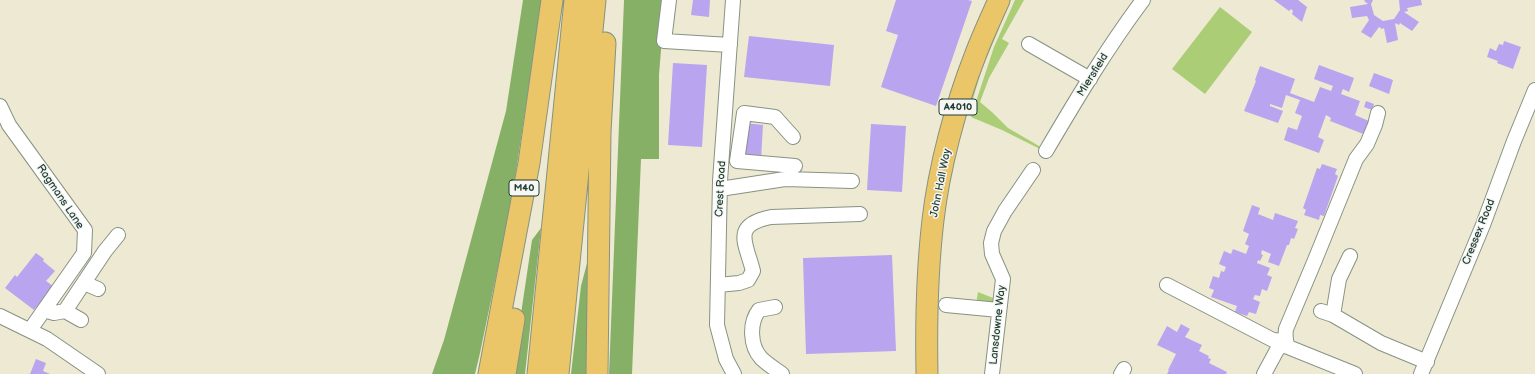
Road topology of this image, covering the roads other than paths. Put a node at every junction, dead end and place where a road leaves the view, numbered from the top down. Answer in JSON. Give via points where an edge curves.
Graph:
{"nodes":[{"id":1,"x":552,"y":0,"type":"edge"},
{"id":2,"x":562,"y":0,"type":"edge"},
{"id":3,"x":575,"y":0,"type":"edge"},
{"id":4,"x":595,"y":0,"type":"edge"},
{"id":5,"x":606,"y":0,"type":"edge"},
{"id":6,"x":669,"y":0,"type":"edge"},
{"id":7,"x":733,"y":0,"type":"edge"},
{"id":8,"x":999,"y":0,"type":"edge"},
{"id":9,"x":1141,"y":1,"type":"edge"},
{"id":10,"x":1029,"y":44,"type":"dead end"},
{"id":11,"x":730,"y":45,"type":"junction"},
{"id":12,"x":1090,"y":79,"type":"junction"},
{"id":13,"x":1535,"y":90,"type":"edge"},
{"id":14,"x":0,"y":106,"type":"edge"},
{"id":15,"x":1378,"y":113,"type":"dead end"},
{"id":16,"x":793,"y":137,"type":"dead end"},
{"id":17,"x":1046,"y":151,"type":"dead end"},
{"id":18,"x":795,"y":166,"type":"dead end"},
{"id":19,"x":1033,"y":170,"type":"dead end"},
{"id":20,"x":852,"y":180,"type":"dead end"},
{"id":21,"x":720,"y":189,"type":"junction"},
{"id":22,"x":860,"y":214,"type":"dead end"},
{"id":23,"x":118,"y":235,"type":"dead end"},
{"id":24,"x":1350,"y":256,"type":"dead end"},
{"id":25,"x":84,"y":283,"type":"junction"},
{"id":26,"x":718,"y":285,"type":"junction"},
{"id":27,"x":1167,"y":285,"type":"dead end"},
{"id":28,"x":98,"y":289,"type":"dead end"},
{"id":29,"x":946,"y":305,"type":"dead end"},
{"id":30,"x":775,"y":308,"type":"dead end"},
{"id":31,"x":44,"y":310,"type":"junction"},
{"id":32,"x":999,"y":310,"type":"junction"},
{"id":33,"x":66,"y":311,"type":"junction"},
{"id":34,"x":0,"y":316,"type":"edge"},
{"id":35,"x":81,"y":320,"type":"dead end"},
{"id":36,"x":30,"y":330,"type":"junction"},
{"id":37,"x":1285,"y":341,"type":"junction"},
{"id":38,"x":1424,"y":368,"type":"edge"},
{"id":39,"x":98,"y":374,"type":"edge"},
{"id":40,"x":489,"y":374,"type":"edge"},
{"id":41,"x":505,"y":374,"type":"edge"},
{"id":42,"x":538,"y":374,"type":"edge"},
{"id":43,"x":558,"y":374,"type":"edge"},
{"id":44,"x":597,"y":374,"type":"edge"},
{"id":45,"x":734,"y":374,"type":"edge"},
{"id":46,"x":782,"y":374,"type":"edge"},
{"id":47,"x":928,"y":374,"type":"edge"},
{"id":48,"x":992,"y":374,"type":"edge"},
{"id":49,"x":1264,"y":374,"type":"edge"},
{"id":50,"x":1355,"y":374,"type":"edge"}],
"edges":[{"from":1,"to":40,"type":"highway","number":"M40","via":[[529,163]]},
{"from":2,"to":41,"type":"highway","number":"M40"},
{"from":3,"to":42,"type":"highway"},
{"from":4,"to":43,"type":"highway"},
{"from":5,"to":44,"type":"highway","via":[[600,132]]},
{"from":6,"to":11,"type":"street","via":[[664,42]]},
{"from":7,"to":11,"type":"street","name":"Crest Road"},
{"from":8,"to":47,"type":"highway","name":"John Hall Way","number":"A4010","via":[[974,56],[942,171],[933,219],[928,278]]},
{"from":9,"to":12,"type":"street","name":"Miersfield"},
{"from":10,"to":12,"type":"street"},
{"from":11,"to":21,"type":"street","name":"Crest Road"},
{"from":12,"to":17,"type":"street","name":"Miersfield"},
{"from":13,"to":38,"type":"street","name":"Cressex Road"},
{"from":14,"to":31,"type":"street","name":"Ragmans Lane","via":[[9,125],[85,230],[84,252]]},
{"from":15,"to":37,"type":"street","via":[[1367,144],[1356,159],[1286,329]]},
{"from":16,"to":18,"type":"street","via":[[775,117],[744,113],[738,161]]},
{"from":19,"to":32,"type":"street","name":"Lansdowne Way","via":[[1005,211],[994,231],[991,243],[992,254],[1003,279]]},
{"from":20,"to":21,"type":"street","via":[[785,179]]},
{"from":21,"to":26,"type":"street","name":"Crest Road"},
{"from":22,"to":26,"type":"street","via":[[771,217],[750,225],[745,232],[744,244],[753,272],[748,280]]},
{"from":23,"to":25,"type":"street"},
{"from":24,"to":38,"type":"street","via":[[1327,313]]},
{"from":25,"to":28,"type":"street"},
{"from":25,"to":33,"type":"street"},
{"from":26,"to":45,"type":"street","name":"Crest Road","via":[[717,325],[726,359]]},
{"from":27,"to":37,"type":"street","via":[[1273,340]]},
{"from":29,"to":32,"type":"street"},
{"from":30,"to":46,"type":"street","via":[[759,310],[754,316],[752,335],[760,357]]},
{"from":31,"to":33,"type":"street","via":[[54,313]]},
{"from":31,"to":36,"type":"street","name":"Ragmans Lane"},
{"from":32,"to":48,"type":"street","name":"Lansdowne Way"},
{"from":33,"to":35,"type":"street"},
{"from":34,"to":36,"type":"street"},
{"from":36,"to":39,"type":"street"},
{"from":37,"to":49,"type":"street"},
{"from":37,"to":50,"type":"street","via":[[1288,347]]}]}
